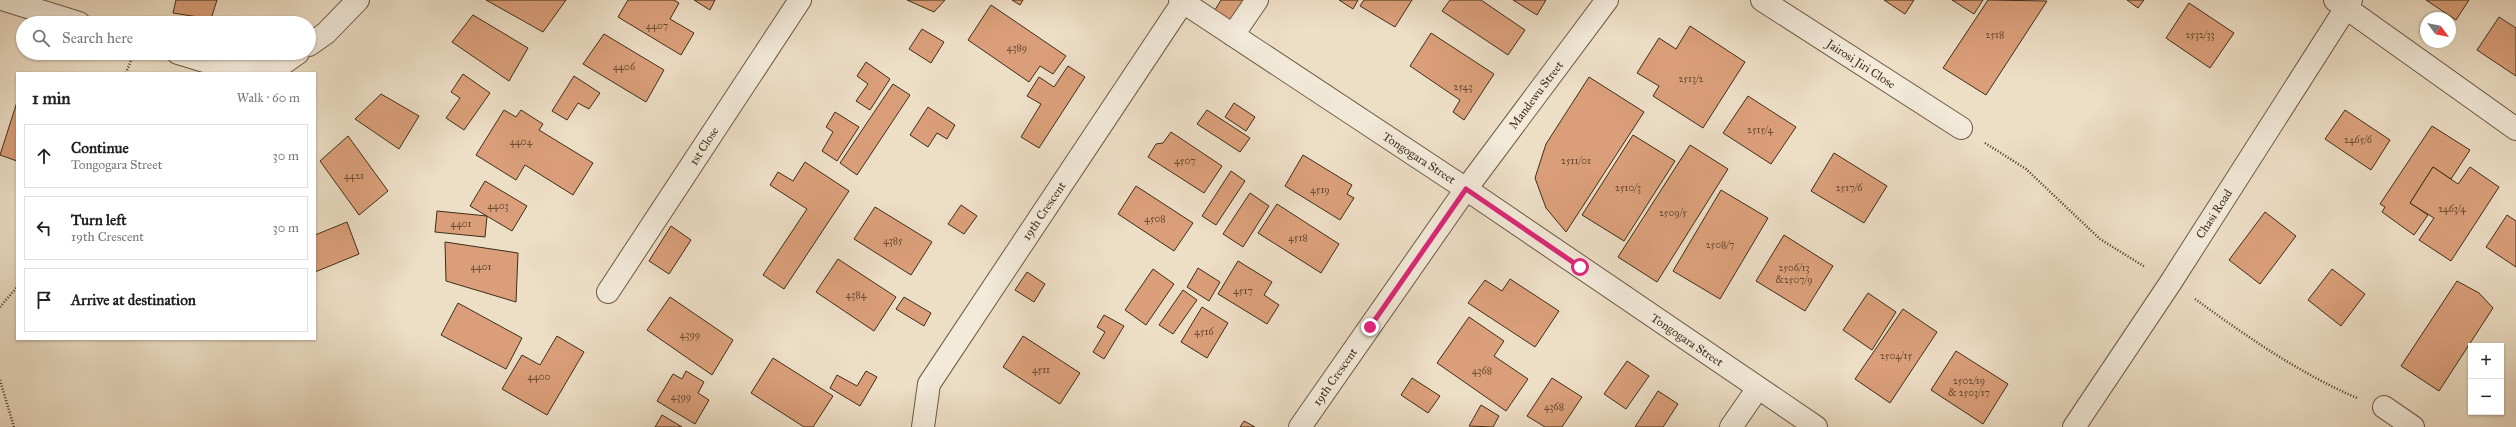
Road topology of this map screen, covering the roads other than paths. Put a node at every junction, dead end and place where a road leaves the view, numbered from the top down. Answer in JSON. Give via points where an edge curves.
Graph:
{"nodes":[{"id":1,"x":5,"y":0,"type":"edge"},
{"id":2,"x":358,"y":0,"type":"edge"},
{"id":3,"x":800,"y":0,"type":"edge"},
{"id":4,"x":1257,"y":0,"type":"edge"},
{"id":5,"x":1607,"y":0,"type":"edge"},
{"id":6,"x":1762,"y":0,"type":"edge"},
{"id":7,"x":1182,"y":1,"type":"edge"},
{"id":8,"x":2344,"y":3,"type":"edge"},
{"id":9,"x":56,"y":16,"type":"edge"},
{"id":10,"x":1233,"y":35,"type":"junction"},
{"id":11,"x":316,"y":40,"type":"edge"},
{"id":12,"x":201,"y":60,"type":"edge"},
{"id":13,"x":288,"y":60,"type":"edge"},
{"id":14,"x":1961,"y":128,"type":"dead end"},
{"id":15,"x":2516,"y":129,"type":"edge"},
{"id":16,"x":1466,"y":189,"type":"junction"},
{"id":17,"x":608,"y":292,"type":"dead end"},
{"id":18,"x":1758,"y":388,"type":"junction"},
{"id":19,"x":2384,"y":407,"type":"dead end"},
{"id":20,"x":923,"y":427,"type":"edge"},
{"id":21,"x":1300,"y":427,"type":"edge"},
{"id":22,"x":1731,"y":427,"type":"edge"},
{"id":23,"x":1816,"y":427,"type":"edge"},
{"id":24,"x":2074,"y":427,"type":"edge"},
{"id":25,"x":2413,"y":427,"type":"edge"}],
"edges":[{"from":1,"to":9,"type":"street"},
{"from":2,"to":11,"type":"street"},
{"from":3,"to":17,"type":"street","name":"1st Close"},
{"from":4,"to":10,"type":"street"},
{"from":5,"to":16,"type":"street","name":"Mandewu Street"},
{"from":6,"to":14,"type":"street","name":"Jairosi Jiri Close"},
{"from":7,"to":10,"type":"street","name":"Tongogara Street"},
{"from":7,"to":20,"type":"street","name":"19th Crescent","via":[[929,384]]},
{"from":8,"to":15,"type":"street"},
{"from":8,"to":24,"type":"street","name":"Chasi Road","via":[[2171,282]]},
{"from":10,"to":16,"type":"street","name":"Tongogara Street"},
{"from":12,"to":13,"type":"street","via":[[224,67],[281,65]]},
{"from":16,"to":18,"type":"street","name":"Tongogara Street"},
{"from":16,"to":21,"type":"street","name":"19th Crescent"},
{"from":18,"to":22,"type":"street"},
{"from":18,"to":23,"type":"street","name":"Tongogara Street"},
{"from":19,"to":25,"type":"street"}]}
